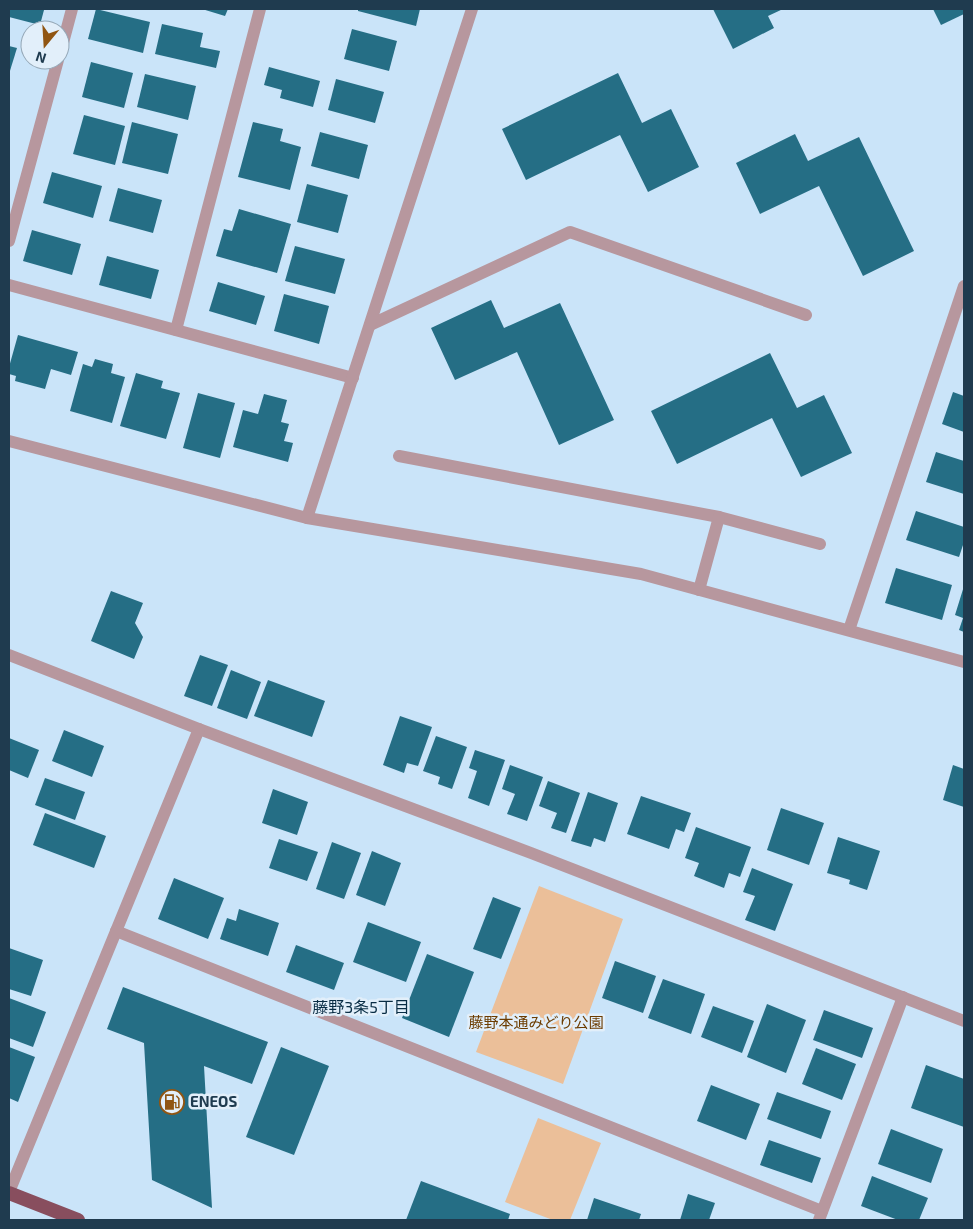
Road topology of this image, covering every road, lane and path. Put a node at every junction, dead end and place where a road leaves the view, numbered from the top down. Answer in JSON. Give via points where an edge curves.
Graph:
{"nodes":[{"id":1,"x":260,"y":9,"type":"edge"},
{"id":2,"x":472,"y":9,"type":"edge"},
{"id":3,"x":55,"y":70,"type":"edge"},
{"id":4,"x":9,"y":241,"type":"edge"},
{"id":5,"x":9,"y":285,"type":"edge"},
{"id":6,"x":964,"y":286,"type":"edge"},
{"id":7,"x":806,"y":314,"type":"dead end"},
{"id":8,"x":370,"y":325,"type":"junction"},
{"id":9,"x":176,"y":330,"type":"junction"},
{"id":10,"x":353,"y":378,"type":"junction"},
{"id":11,"x":9,"y":441,"type":"edge"},
{"id":12,"x":399,"y":456,"type":"dead end"},
{"id":13,"x":719,"y":517,"type":"junction"},
{"id":14,"x":307,"y":518,"type":"junction"},
{"id":15,"x":820,"y":544,"type":"dead end"},
{"id":16,"x":699,"y":590,"type":"junction"},
{"id":17,"x":849,"y":630,"type":"junction"},
{"id":18,"x":9,"y":655,"type":"edge"},
{"id":19,"x":964,"y":662,"type":"edge"},
{"id":20,"x":199,"y":729,"type":"junction"},
{"id":21,"x":116,"y":931,"type":"junction"},
{"id":22,"x":903,"y":997,"type":"junction"},
{"id":23,"x":964,"y":1020,"type":"edge"},
{"id":24,"x":9,"y":1192,"type":"edge"},
{"id":25,"x":820,"y":1216,"type":"edge"},
{"id":26,"x":78,"y":1220,"type":"edge"}],
"edges":[{"from":1,"to":9,"type":"street"},
{"from":2,"to":8,"type":"street"},
{"from":3,"to":4,"type":"street"},
{"from":5,"to":9,"type":"street"},
{"from":6,"to":17,"type":"street"},
{"from":7,"to":8,"type":"street","via":[[570,232]]},
{"from":8,"to":10,"type":"street"},
{"from":9,"to":10,"type":"street"},
{"from":10,"to":14,"type":"street"},
{"from":11,"to":14,"type":"street"},
{"from":12,"to":13,"type":"street"},
{"from":13,"to":15,"type":"street"},
{"from":13,"to":16,"type":"street"},
{"from":14,"to":16,"type":"street","via":[[641,574]]},
{"from":16,"to":17,"type":"street"},
{"from":17,"to":19,"type":"street"},
{"from":18,"to":20,"type":"street"},
{"from":20,"to":21,"type":"street"},
{"from":20,"to":22,"type":"street"},
{"from":21,"to":24,"type":"street"},
{"from":21,"to":25,"type":"street"},
{"from":22,"to":23,"type":"street"},
{"from":22,"to":25,"type":"street"},
{"from":24,"to":26,"type":"highway"}]}
